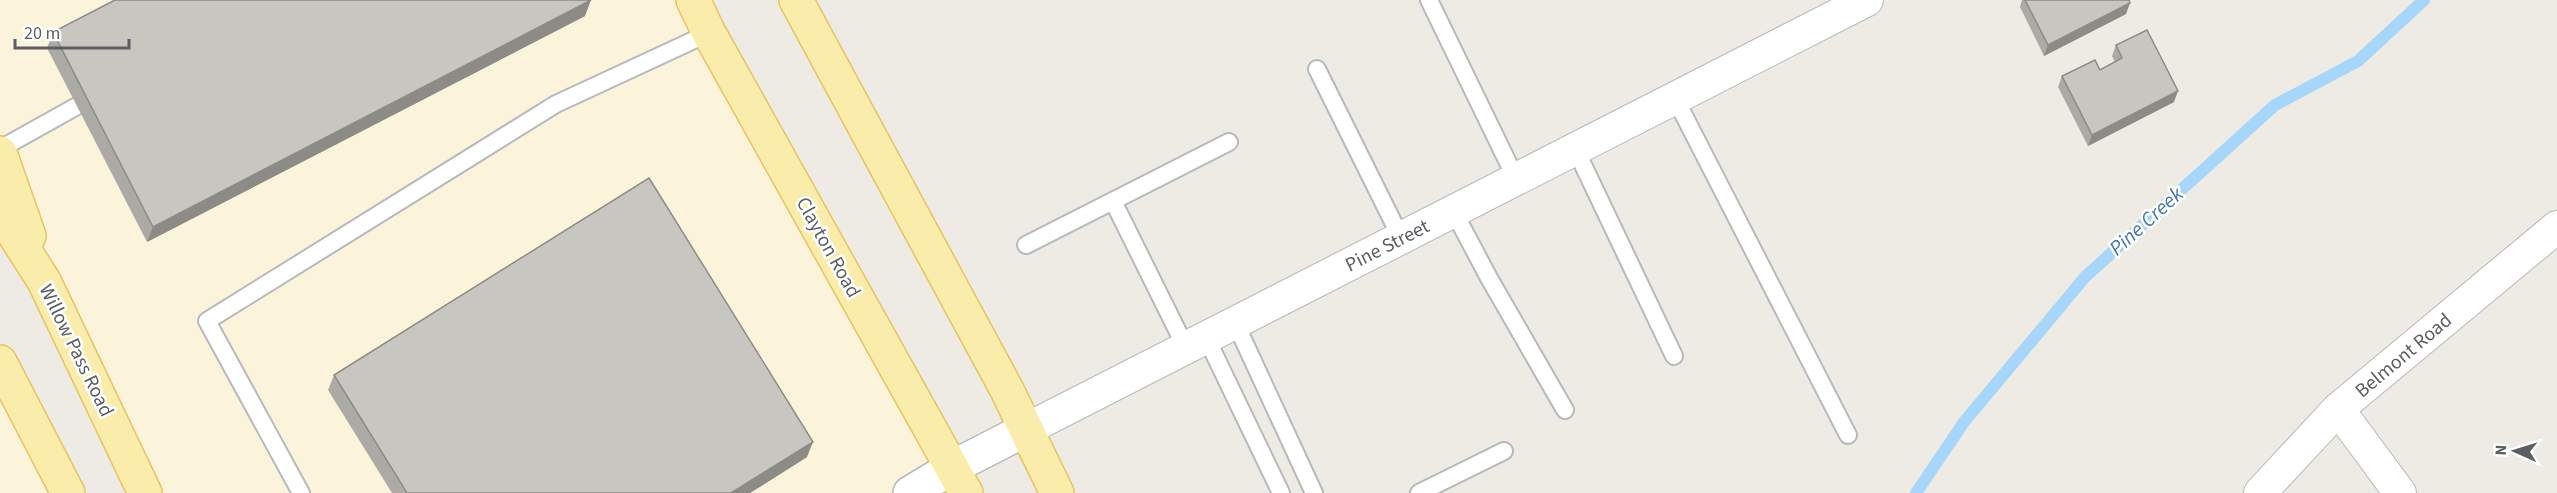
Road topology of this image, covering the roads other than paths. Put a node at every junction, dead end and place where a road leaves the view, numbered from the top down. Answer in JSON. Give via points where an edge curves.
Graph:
{"nodes":[{"id":1,"x":693,"y":0,"type":"edge"},
{"id":2,"x":1429,"y":0,"type":"edge"},
{"id":3,"x":1867,"y":0,"type":"edge"},
{"id":4,"x":802,"y":2,"type":"edge"},
{"id":5,"x":709,"y":33,"type":"junction"},
{"id":6,"x":1317,"y":69,"type":"dead end"},
{"id":7,"x":1675,"y":98,"type":"junction"},
{"id":8,"x":77,"y":106,"type":"edge"},
{"id":9,"x":1229,"y":142,"type":"dead end"},
{"id":10,"x":1575,"y":148,"type":"junction"},
{"id":11,"x":0,"y":151,"type":"edge"},
{"id":12,"x":1516,"y":179,"type":"junction"},
{"id":13,"x":1113,"y":201,"type":"junction"},
{"id":14,"x":1453,"y":210,"type":"junction"},
{"id":15,"x":0,"y":212,"type":"edge"},
{"id":16,"x":2557,"y":227,"type":"edge"},
{"id":17,"x":1401,"y":238,"type":"junction"},
{"id":18,"x":1026,"y":245,"type":"dead end"},
{"id":19,"x":44,"y":281,"type":"junction"},
{"id":20,"x":1235,"y":322,"type":"junction"},
{"id":21,"x":1196,"y":343,"type":"junction"},
{"id":22,"x":1674,"y":356,"type":"dead end"},
{"id":23,"x":0,"y":362,"type":"edge"},
{"id":24,"x":2338,"y":409,"type":"junction"},
{"id":25,"x":1565,"y":410,"type":"dead end"},
{"id":26,"x":1027,"y":429,"type":"junction"},
{"id":27,"x":1848,"y":435,"type":"dead end"},
{"id":28,"x":1504,"y":451,"type":"dead end"},
{"id":29,"x":959,"y":480,"type":"edge"},
{"id":30,"x":68,"y":493,"type":"edge"},
{"id":31,"x":145,"y":493,"type":"edge"},
{"id":32,"x":301,"y":493,"type":"edge"},
{"id":33,"x":910,"y":493,"type":"edge"},
{"id":34,"x":1057,"y":493,"type":"edge"},
{"id":35,"x":1281,"y":493,"type":"edge"},
{"id":36,"x":1314,"y":493,"type":"edge"},
{"id":37,"x":1419,"y":493,"type":"edge"},
{"id":38,"x":2260,"y":493,"type":"edge"},
{"id":39,"x":2400,"y":493,"type":"edge"}],
"edges":[{"from":1,"to":5,"type":"main road","name":"Clayton Road"},
{"from":2,"to":12,"type":"lane"},
{"from":3,"to":7,"type":"street","name":"Pine Street"},
{"from":4,"to":26,"type":"main road"},
{"from":5,"to":29,"type":"main road","name":"Clayton Road"},
{"from":5,"to":32,"type":"lane","via":[[556,104],[207,321]]},
{"from":6,"to":17,"type":"lane"},
{"from":7,"to":10,"type":"street","name":"Pine Street"},
{"from":7,"to":27,"type":"lane"},
{"from":8,"to":11,"type":"lane"},
{"from":9,"to":13,"type":"lane"},
{"from":10,"to":12,"type":"street","name":"Pine Street"},
{"from":10,"to":22,"type":"lane"},
{"from":11,"to":19,"type":"main road"},
{"from":12,"to":14,"type":"street","name":"Pine Street"},
{"from":13,"to":18,"type":"lane"},
{"from":13,"to":21,"type":"lane"},
{"from":14,"to":17,"type":"street","name":"Pine Street"},
{"from":14,"to":25,"type":"lane"},
{"from":15,"to":19,"type":"main road","name":"Willow Pass Road"},
{"from":16,"to":24,"type":"street","name":"Belmont Road"},
{"from":17,"to":20,"type":"street","name":"Pine Street"},
{"from":19,"to":31,"type":"main road","name":"Willow Pass Road"},
{"from":20,"to":21,"type":"street","name":"Pine Street"},
{"from":20,"to":36,"type":"lane"},
{"from":21,"to":26,"type":"street","name":"Pine Street"},
{"from":21,"to":35,"type":"lane"},
{"from":23,"to":30,"type":"main road"},
{"from":24,"to":38,"type":"street","name":"Belmont Road"},
{"from":24,"to":39,"type":"street"},
{"from":26,"to":29,"type":"street","name":"Pine Street"},
{"from":26,"to":34,"type":"main road"},
{"from":28,"to":37,"type":"lane"},
{"from":29,"to":33,"type":"street","name":"Pine Street"}]}
